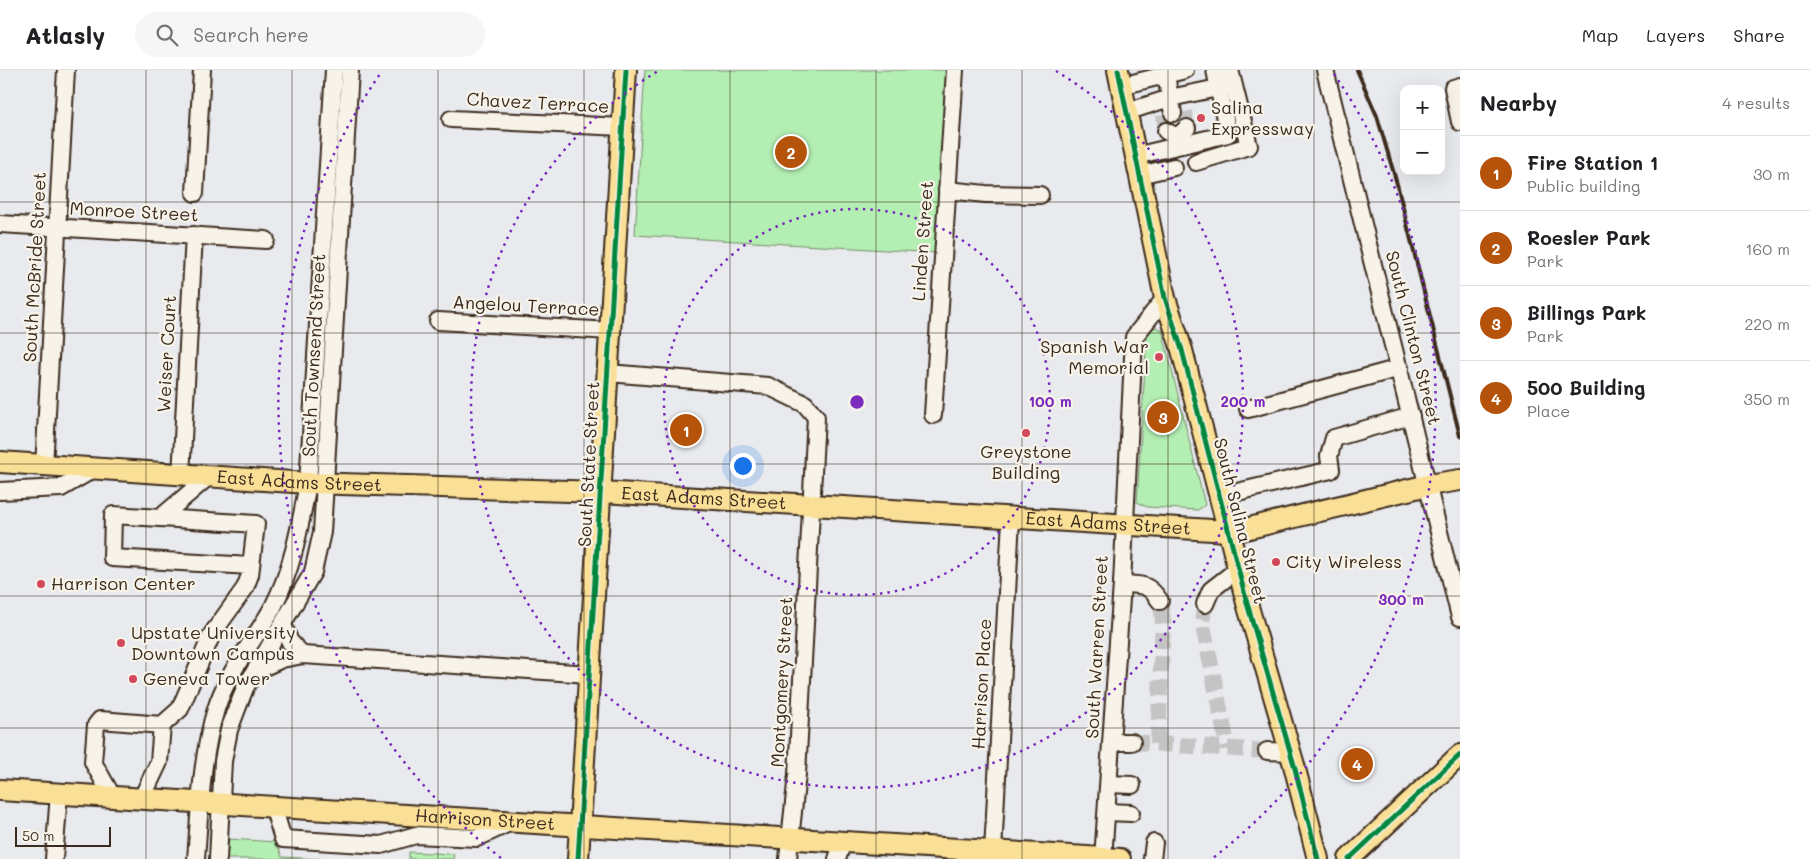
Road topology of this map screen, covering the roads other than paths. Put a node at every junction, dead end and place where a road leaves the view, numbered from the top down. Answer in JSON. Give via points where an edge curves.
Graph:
{"nodes":[{"id":1,"x":66,"y":70,"type":"edge"},
{"id":2,"x":202,"y":70,"type":"edge"},
{"id":3,"x":334,"y":70,"type":"edge"},
{"id":4,"x":350,"y":70,"type":"edge"},
{"id":5,"x":626,"y":70,"type":"edge"},
{"id":6,"x":955,"y":70,"type":"edge"},
{"id":7,"x":1185,"y":70,"type":"edge"},
{"id":8,"x":1214,"y":70,"type":"edge"},
{"id":9,"x":1230,"y":70,"type":"edge"},
{"id":10,"x":1325,"y":70,"type":"edge"},
{"id":11,"x":1166,"y":75,"type":"junction"},
{"id":12,"x":1119,"y":78,"type":"edge"},
{"id":13,"x":1460,"y":86,"type":"edge"},
{"id":14,"x":1218,"y":88,"type":"junction"},
{"id":15,"x":340,"y":110,"type":"junction"},
{"id":16,"x":1126,"y":112,"type":"junction"},
{"id":17,"x":451,"y":118,"type":"dead end"},
{"id":18,"x":1175,"y":121,"type":"junction"},
{"id":19,"x":1460,"y":122,"type":"edge"},
{"id":20,"x":623,"y":127,"type":"junction"},
{"id":21,"x":1196,"y":162,"type":"dead end"},
{"id":22,"x":1137,"y":165,"type":"junction"},
{"id":23,"x":1174,"y":166,"type":"dead end"},
{"id":24,"x":947,"y":190,"type":"junction"},
{"id":25,"x":195,"y":193,"type":"dead end"},
{"id":26,"x":1040,"y":195,"type":"dead end"},
{"id":27,"x":0,"y":224,"type":"edge"},
{"id":28,"x":56,"y":228,"type":"junction"},
{"id":29,"x":194,"y":235,"type":"junction"},
{"id":30,"x":266,"y":240,"type":"dead end"},
{"id":31,"x":1165,"y":298,"type":"junction"},
{"id":32,"x":438,"y":321,"type":"dead end"},
{"id":33,"x":611,"y":331,"type":"junction"},
{"id":34,"x":1400,"y":368,"type":"junction"},
{"id":35,"x":608,"y":373,"type":"junction"},
{"id":36,"x":1248,"y":409,"type":"dead end"},
{"id":37,"x":933,"y":416,"type":"dead end"},
{"id":38,"x":1411,"y":416,"type":"junction"},
{"id":39,"x":0,"y":462,"type":"edge"},
{"id":40,"x":44,"y":467,"type":"junction"},
{"id":41,"x":92,"y":470,"type":"junction"},
{"id":42,"x":181,"y":476,"type":"junction"},
{"id":43,"x":208,"y":477,"type":"junction"},
{"id":44,"x":1460,"y":480,"type":"edge"},
{"id":45,"x":317,"y":484,"type":"junction"},
{"id":46,"x":1428,"y":485,"type":"junction"},
{"id":47,"x":0,"y":491,"type":"edge"},
{"id":48,"x":602,"y":492,"type":"junction"},
{"id":49,"x":1220,"y":496,"type":"junction"},
{"id":50,"x":811,"y":506,"type":"junction"},
{"id":51,"x":160,"y":518,"type":"junction"},
{"id":52,"x":1011,"y":519,"type":"junction"},
{"id":53,"x":1124,"y":526,"type":"junction"},
{"id":54,"x":1228,"y":531,"type":"junction"},
{"id":55,"x":251,"y":566,"type":"junction"},
{"id":56,"x":1238,"y":569,"type":"junction"},
{"id":57,"x":1122,"y":584,"type":"junction"},
{"id":58,"x":1160,"y":601,"type":"tunnel mouth"},
{"id":59,"x":1205,"y":604,"type":"tunnel mouth"},
{"id":60,"x":1460,"y":617,"type":"edge"},
{"id":61,"x":283,"y":625,"type":"junction"},
{"id":62,"x":303,"y":655,"type":"junction"},
{"id":63,"x":255,"y":671,"type":"junction"},
{"id":64,"x":590,"y":674,"type":"junction"},
{"id":65,"x":162,"y":725,"type":"junction"},
{"id":66,"x":1112,"y":742,"type":"junction"},
{"id":67,"x":1132,"y":742,"type":"tunnel mouth"},
{"id":68,"x":1267,"y":751,"type":"tunnel mouth"},
{"id":69,"x":1290,"y":752,"type":"junction"},
{"id":70,"x":1460,"y":755,"type":"edge"},
{"id":71,"x":1109,"y":784,"type":"junction"},
{"id":72,"x":1132,"y":785,"type":"dead end"},
{"id":73,"x":0,"y":790,"type":"edge"},
{"id":74,"x":59,"y":792,"type":"junction"},
{"id":75,"x":112,"y":796,"type":"junction"},
{"id":76,"x":142,"y":798,"type":"junction"},
{"id":77,"x":201,"y":802,"type":"junction"},
{"id":78,"x":222,"y":803,"type":"junction"},
{"id":79,"x":273,"y":806,"type":"junction"},
{"id":80,"x":1107,"y":812,"type":"junction"},
{"id":81,"x":1130,"y":813,"type":"dead end"},
{"id":82,"x":511,"y":822,"type":"junction"},
{"id":83,"x":580,"y":826,"type":"junction"},
{"id":84,"x":789,"y":849,"type":"edge"},
{"id":85,"x":840,"y":851,"type":"edge"},
{"id":86,"x":993,"y":851,"type":"junction"},
{"id":87,"x":54,"y":859,"type":"edge"},
{"id":88,"x":196,"y":859,"type":"edge"},
{"id":89,"x":218,"y":859,"type":"edge"},
{"id":90,"x":578,"y":859,"type":"edge"},
{"id":91,"x":1108,"y":859,"type":"edge"},
{"id":92,"x":1318,"y":859,"type":"edge"},
{"id":93,"x":1350,"y":859,"type":"edge"}],
"edges":[{"from":1,"to":28,"type":"street","name":"South McBride Street"},
{"from":2,"to":25,"type":"street"},
{"from":3,"to":15,"type":"street","name":"South Townsend Street"},
{"from":4,"to":15,"type":"street","name":"South Townsend Street"},
{"from":5,"to":20,"type":"main road","name":"South State Street"},
{"from":6,"to":24,"type":"street","name":"Linden Street"},
{"from":7,"to":11,"type":"street"},
{"from":8,"to":14,"type":"street"},
{"from":9,"to":21,"type":"street","via":[[1249,146]]},
{"from":10,"to":34,"type":"street","name":"South Clinton Street"},
{"from":11,"to":12,"type":"street"},
{"from":11,"to":18,"type":"street"},
{"from":12,"to":16,"type":"main road","name":"South Salina Street"},
{"from":13,"to":19,"type":"street","via":[[1453,88]]},
{"from":14,"to":18,"type":"street"},
{"from":14,"to":18,"type":"street","via":[[1228,134]]},
{"from":15,"to":45,"type":"street","name":"South Townsend Street"},
{"from":16,"to":18,"type":"street"},
{"from":16,"to":22,"type":"main road","name":"South Salina Street"},
{"from":17,"to":20,"type":"street","name":"Chavez Terrace"},
{"from":18,"to":22,"type":"street"},
{"from":20,"to":33,"type":"main road","name":"South State Street"},
{"from":22,"to":23,"type":"street"},
{"from":22,"to":31,"type":"main road","name":"South Salina Street"},
{"from":24,"to":26,"type":"street"},
{"from":24,"to":37,"type":"street","name":"Linden Street"},
{"from":27,"to":28,"type":"street","name":"Monroe Street"},
{"from":28,"to":29,"type":"street","name":"Monroe Street"},
{"from":28,"to":40,"type":"street","name":"South McBride Street"},
{"from":29,"to":30,"type":"street","name":"Monroe Street"},
{"from":29,"to":42,"type":"street","name":"Weiser Court"},
{"from":31,"to":49,"type":"main road","name":"South Salina Street"},
{"from":31,"to":53,"type":"street","name":"South Warren Street","via":[[1134,337]]},
{"from":32,"to":33,"type":"street","name":"Angelou Terrace"},
{"from":33,"to":35,"type":"main road","name":"South State Street"},
{"from":34,"to":36,"type":"street"},
{"from":34,"to":38,"type":"street","name":"South Clinton Street"},
{"from":35,"to":48,"type":"main road","name":"South State Street"},
{"from":35,"to":50,"type":"street","name":"Montgomery Street","via":[[768,386],[805,404],[816,417]]},
{"from":38,"to":46,"type":"street","name":"South Clinton Street"},
{"from":38,"to":49,"type":"street","via":[[1334,438],[1328,456],[1331,470]]},
{"from":39,"to":40,"type":"main road","name":"East Adams Street"},
{"from":40,"to":41,"type":"main road","name":"East Adams Street"},
{"from":41,"to":42,"type":"main road","name":"East Adams Street"},
{"from":41,"to":47,"type":"street","via":[[61,488]]},
{"from":42,"to":43,"type":"main road","name":"East Adams Street"},
{"from":43,"to":45,"type":"main road","name":"East Adams Street"},
{"from":43,"to":51,"type":"street"},
{"from":44,"to":46,"type":"main road","name":"East Adams Street"},
{"from":45,"to":48,"type":"main road","name":"East Adams Street"},
{"from":45,"to":61,"type":"street","name":"South Townsend Street","via":[[322,532],[313,572]]},
{"from":45,"to":77,"type":"street","name":"South Townsend Street","via":[[273,607],[230,676],[216,708],[206,747]]},
{"from":46,"to":54,"type":"main road","name":"East Adams Street"},
{"from":46,"to":60,"type":"street","name":"South Clinton Street"},
{"from":48,"to":50,"type":"main road","name":"East Adams Street"},
{"from":48,"to":64,"type":"main road","name":"South State Street"},
{"from":49,"to":54,"type":"main road","name":"South Salina Street"},
{"from":50,"to":52,"type":"main road","name":"East Adams Street"},
{"from":50,"to":84,"type":"street","name":"Montgomery Street","via":[[797,774]]},
{"from":51,"to":55,"type":"street","via":[[256,524]]},
{"from":51,"to":55,"type":"street","via":[[113,514],[112,558]]},
{"from":52,"to":53,"type":"main road","name":"East Adams Street"},
{"from":52,"to":86,"type":"street","name":"Harrison Place"},
{"from":53,"to":54,"type":"main road","name":"East Adams Street"},
{"from":53,"to":57,"type":"street","name":"South Warren Street"},
{"from":54,"to":56,"type":"main road","name":"South Salina Street"},
{"from":55,"to":65,"type":"street","via":[[245,588],[212,634],[180,709]]},
{"from":56,"to":59,"type":"street","via":[[1212,590]]},
{"from":56,"to":69,"type":"main road","name":"South Salina Street"},
{"from":57,"to":58,"type":"street","via":[[1145,585]]},
{"from":57,"to":66,"type":"street","name":"South Warren Street"},
{"from":61,"to":62,"type":"street","via":[[290,642]]},
{"from":61,"to":63,"type":"street","name":"South Townsend Street"},
{"from":62,"to":63,"type":"street","via":[[282,659]]},
{"from":62,"to":64,"type":"street"},
{"from":63,"to":78,"type":"street","name":"South Townsend Street","via":[[229,730],[223,761]]},
{"from":64,"to":83,"type":"main road","name":"South State Street"},
{"from":65,"to":75,"type":"street","via":[[100,720],[96,725],[93,762]]},
{"from":65,"to":76,"type":"street","via":[[159,762]]},
{"from":66,"to":67,"type":"street"},
{"from":66,"to":71,"type":"street","name":"South Warren Street"},
{"from":68,"to":69,"type":"street"},
{"from":69,"to":92,"type":"main road","name":"South Salina Street"},
{"from":70,"to":93,"type":"main road"},
{"from":71,"to":72,"type":"street"},
{"from":71,"to":80,"type":"street","name":"South Warren Street"},
{"from":73,"to":74,"type":"main road","name":"Harrison Street"},
{"from":74,"to":75,"type":"main road","name":"Harrison Street"},
{"from":74,"to":87,"type":"street"},
{"from":75,"to":76,"type":"main road","name":"Harrison Street"},
{"from":76,"to":77,"type":"main road","name":"Harrison Street"},
{"from":77,"to":78,"type":"main road","name":"Harrison Street"},
{"from":77,"to":88,"type":"street","name":"South Townsend Street"},
{"from":78,"to":79,"type":"main road","name":"Harrison Street"},
{"from":78,"to":89,"type":"street","name":"South Townsend Street"},
{"from":79,"to":82,"type":"main road","name":"Harrison Street"},
{"from":79,"to":82,"type":"street","via":[[284,839],[381,845],[416,835],[477,838]]},
{"from":80,"to":81,"type":"street"},
{"from":80,"to":91,"type":"street","name":"South Warren Street"},
{"from":82,"to":83,"type":"main road","name":"Harrison Street"},
{"from":83,"to":84,"type":"main road","name":"Harrison Street"},
{"from":83,"to":90,"type":"main road","name":"South State Street"},
{"from":84,"to":85,"type":"main road","name":"Harrison Street"},
{"from":85,"to":86,"type":"main road","name":"Harrison Street"},
{"from":86,"to":91,"type":"main road","name":"Harrison Street"}]}
